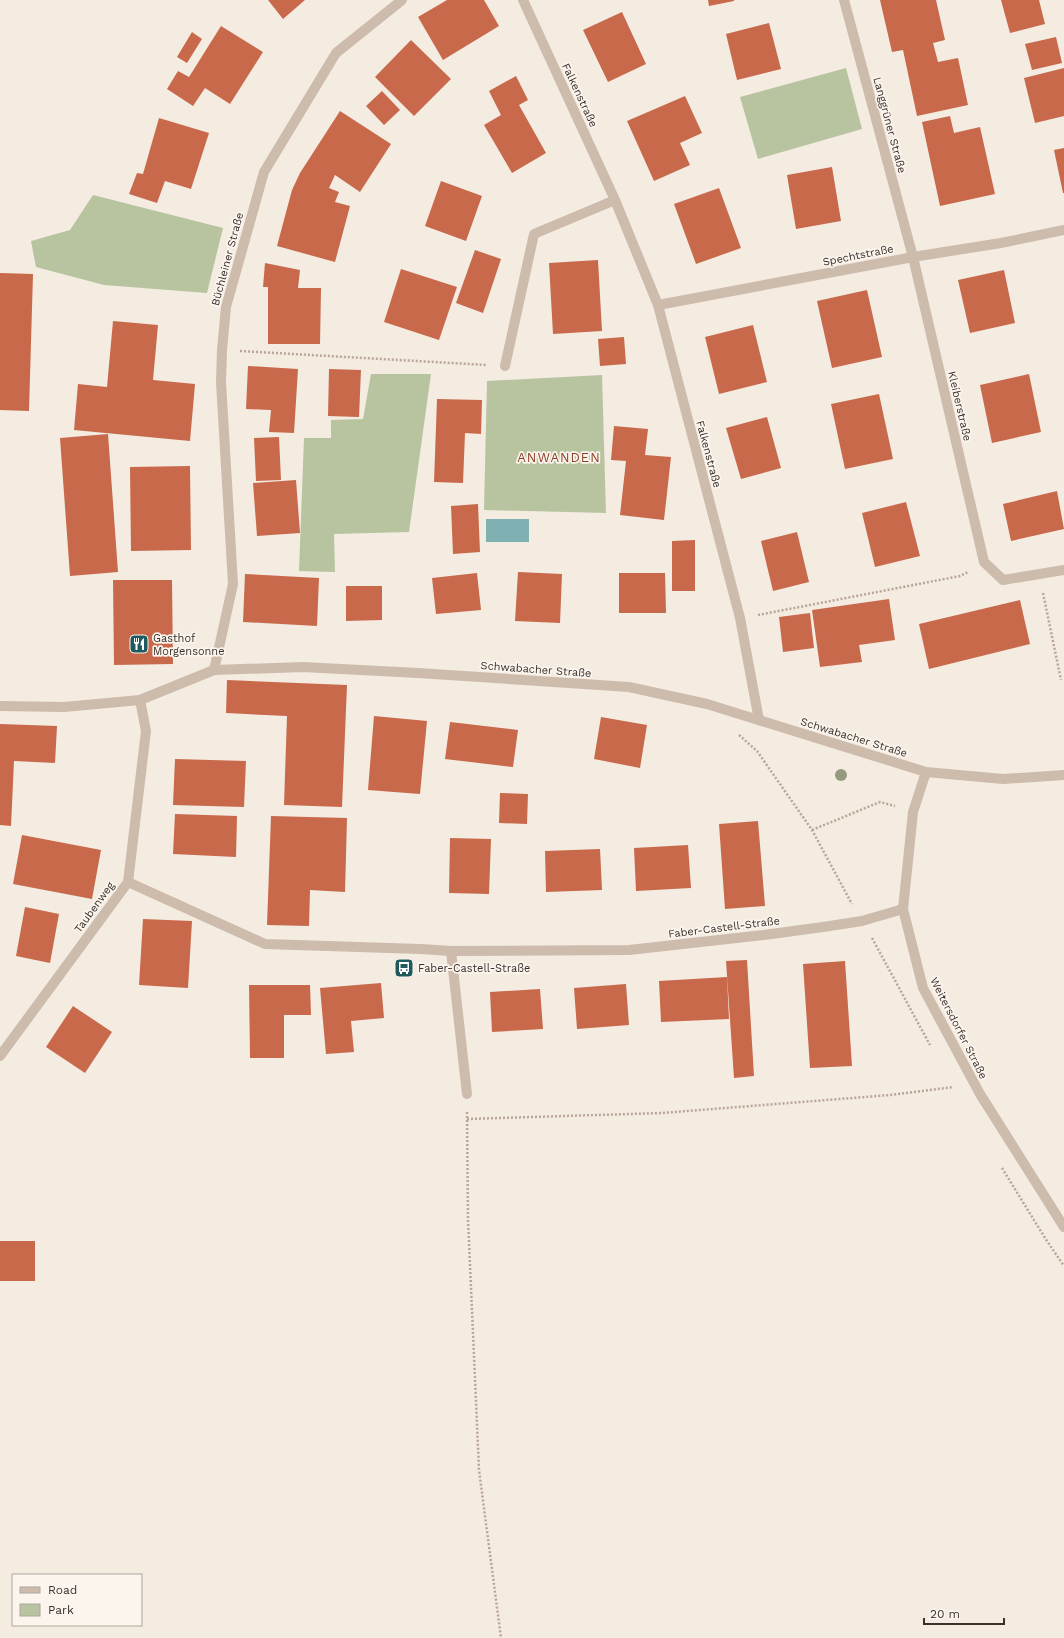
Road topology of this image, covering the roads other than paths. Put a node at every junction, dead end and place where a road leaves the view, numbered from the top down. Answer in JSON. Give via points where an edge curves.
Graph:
{"nodes":[{"id":1,"x":402,"y":0,"type":"edge"},
{"id":2,"x":523,"y":0,"type":"edge"},
{"id":3,"x":844,"y":0,"type":"edge"},
{"id":4,"x":615,"y":200,"type":"junction"},
{"id":5,"x":1064,"y":230,"type":"edge"},
{"id":6,"x":913,"y":257,"type":"junction"},
{"id":7,"x":658,"y":305,"type":"junction"},
{"id":8,"x":505,"y":366,"type":"road end"},
{"id":9,"x":1064,"y":570,"type":"edge"},
{"id":10,"x":214,"y":670,"type":"junction"},
{"id":11,"x":140,"y":700,"type":"junction"},
{"id":12,"x":0,"y":706,"type":"edge"},
{"id":13,"x":759,"y":720,"type":"junction"},
{"id":14,"x":926,"y":772,"type":"junction"},
{"id":15,"x":1064,"y":775,"type":"edge"},
{"id":16,"x":128,"y":882,"type":"junction"},
{"id":17,"x":903,"y":910,"type":"junction"},
{"id":18,"x":451,"y":952,"type":"junction"},
{"id":19,"x":0,"y":1056,"type":"edge"},
{"id":20,"x":467,"y":1094,"type":"road end"},
{"id":21,"x":1064,"y":1227,"type":"edge"}],
"edges":[{"from":1,"to":10,"type":"street","name":"Büchleiner Straße","via":[[336,53],[264,172],[226,307],[221,382],[233,584]]},
{"from":2,"to":4,"type":"street","name":"Falkenstraße"},
{"from":3,"to":6,"type":"street","name":"Langgrüner Straße"},
{"from":4,"to":7,"type":"street","name":"Falkenstraße"},
{"from":4,"to":8,"type":"street","via":[[534,234]]},
{"from":5,"to":6,"type":"street","name":"Spechtstraße"},
{"from":6,"to":7,"type":"street","name":"Spechtstraße"},
{"from":6,"to":9,"type":"street","name":"Kleiberstraße","via":[[984,562],[1003,580]]},
{"from":7,"to":13,"type":"street","name":"Falkenstraße","via":[[740,618]]},
{"from":10,"to":11,"type":"street","name":"Schwabacher Straße"},
{"from":10,"to":13,"type":"street","name":"Schwabacher Straße","via":[[303,667],[629,687],[707,704]]},
{"from":11,"to":12,"type":"street","name":"Schwabacher Straße","via":[[64,707]]},
{"from":11,"to":16,"type":"street","name":"Taubenweg","via":[[146,731]]},
{"from":13,"to":14,"type":"street","name":"Schwabacher Straße"},
{"from":14,"to":15,"type":"street","name":"Schwabacher Straße","via":[[1003,779]]},
{"from":14,"to":17,"type":"street","name":"Weitersdorfer Straße","via":[[914,812]]},
{"from":16,"to":18,"type":"street","name":"Faber-Castell-Straße","via":[[265,944]]},
{"from":16,"to":19,"type":"street","name":"Taubenweg"},
{"from":17,"to":18,"type":"street","name":"Faber-Castell-Straße","via":[[862,921],[629,950]]},
{"from":17,"to":21,"type":"street","name":"Weitersdorfer Straße","via":[[923,988],[980,1094]]},
{"from":18,"to":20,"type":"street"}]}
